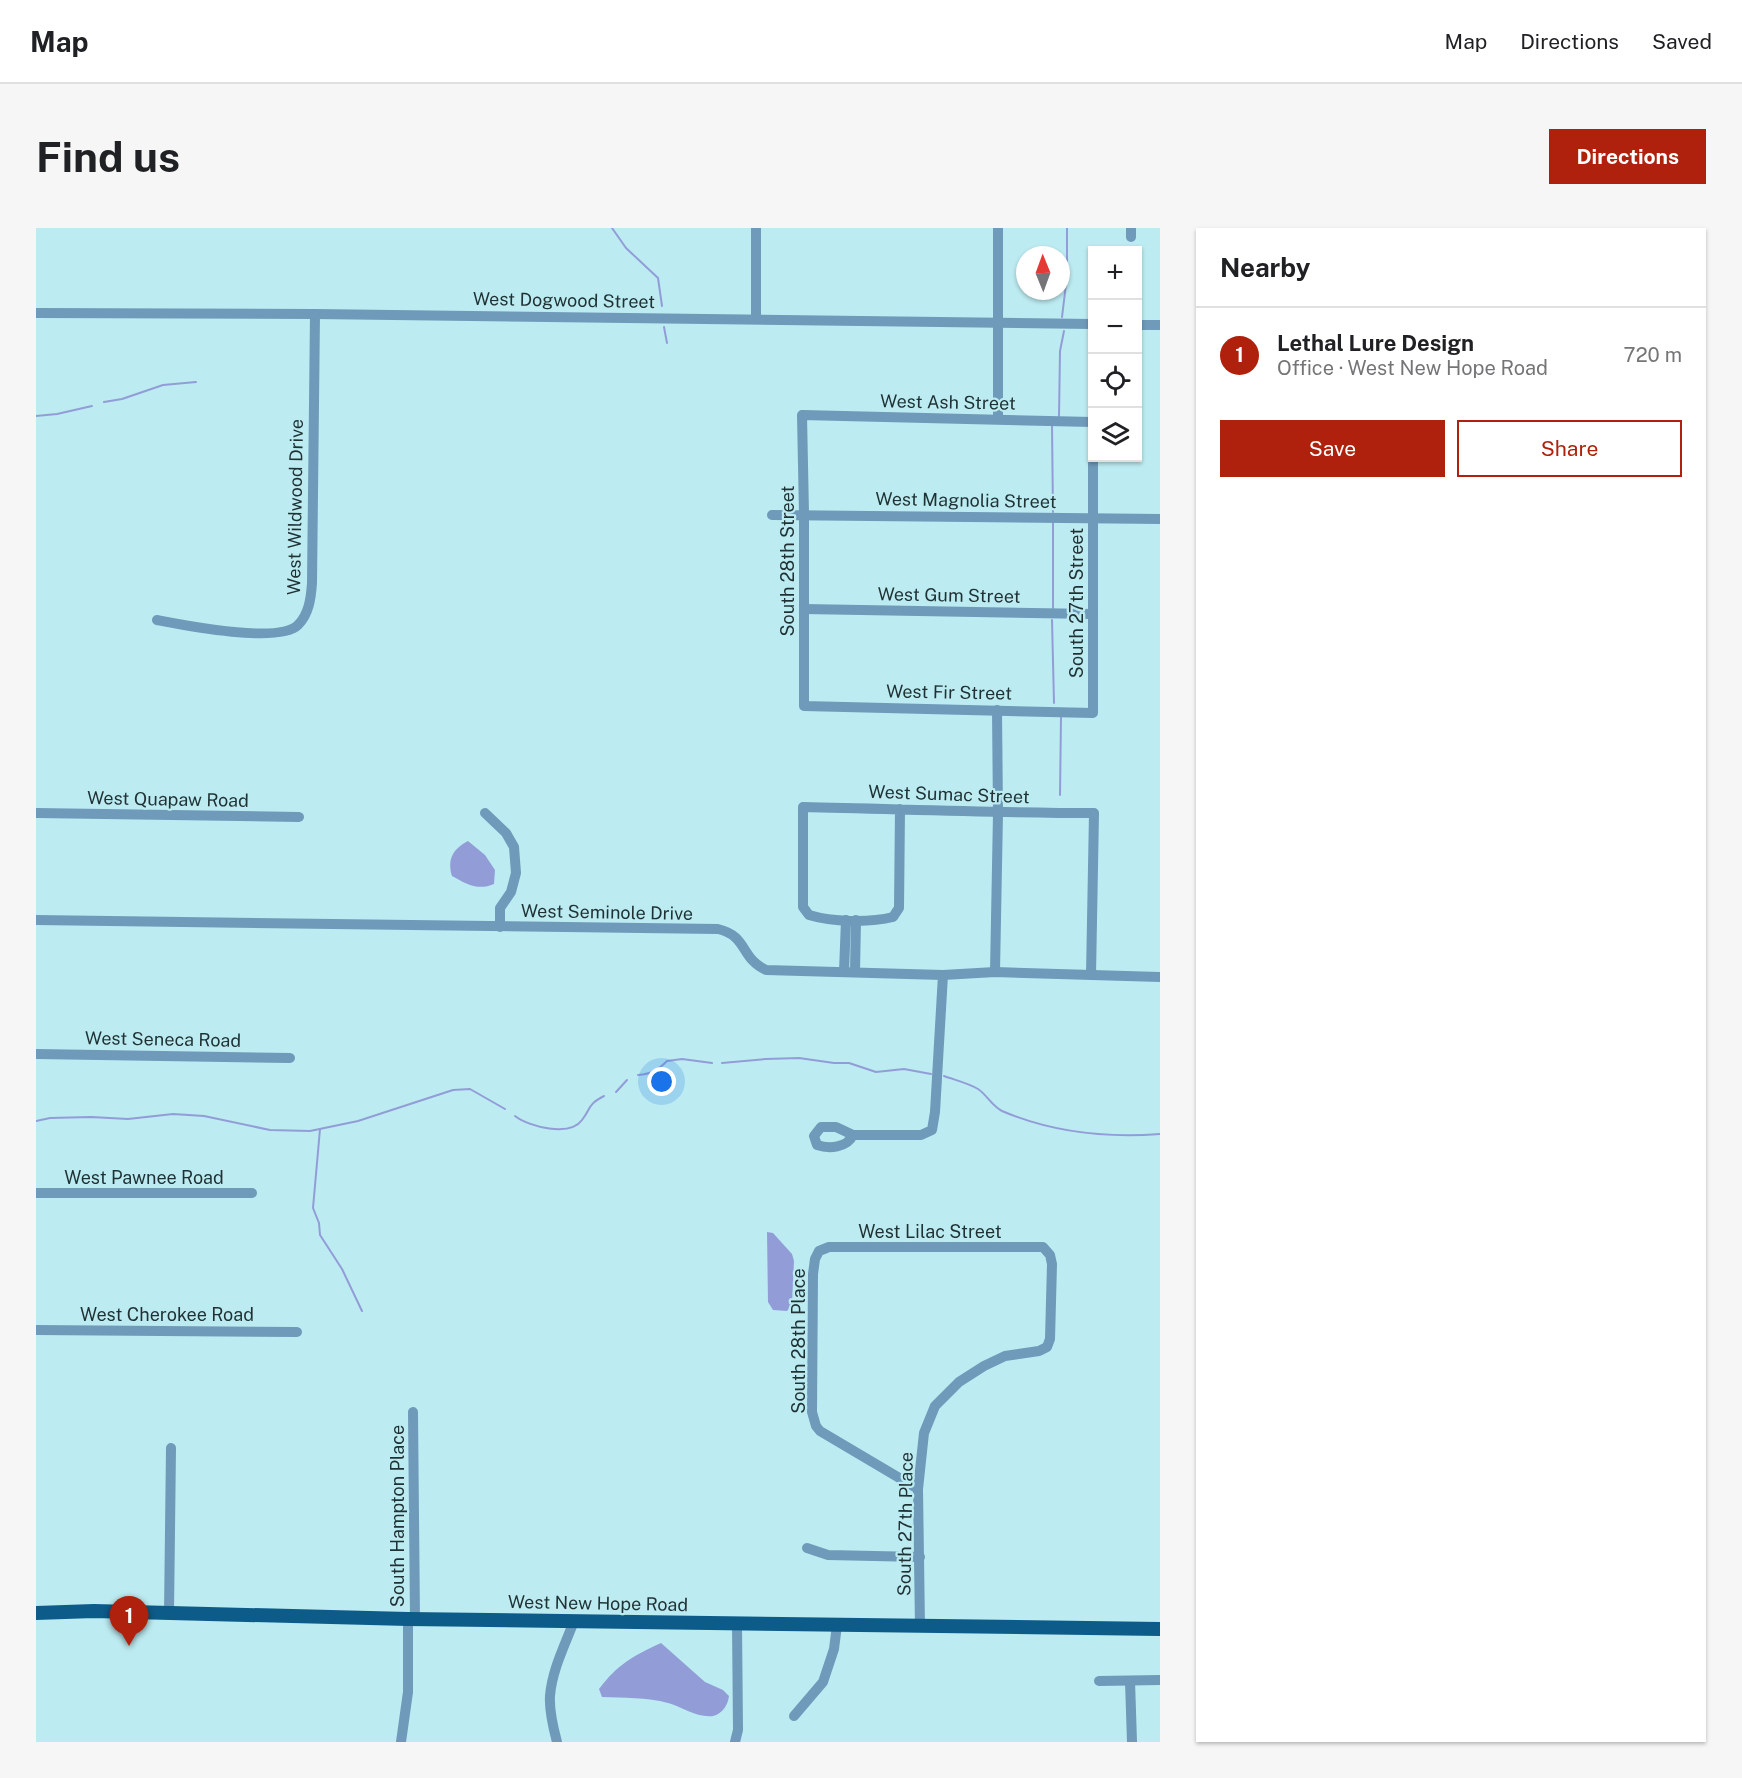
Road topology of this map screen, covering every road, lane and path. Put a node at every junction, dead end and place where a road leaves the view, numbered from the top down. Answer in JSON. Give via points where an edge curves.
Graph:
{"nodes":[{"id":1,"x":756,"y":228,"type":"edge"},
{"id":2,"x":998,"y":228,"type":"edge"},
{"id":3,"x":36,"y":313,"type":"edge"},
{"id":4,"x":315,"y":314,"type":"junction"},
{"id":5,"x":756,"y":319,"type":"junction"},
{"id":6,"x":998,"y":322,"type":"junction"},
{"id":7,"x":1088,"y":324,"type":"edge"},
{"id":8,"x":1142,"y":325,"type":"edge"},
{"id":9,"x":1160,"y":325,"type":"edge"},
{"id":10,"x":802,"y":415,"type":"joint"},
{"id":11,"x":998,"y":419,"type":"junction"},
{"id":12,"x":1088,"y":422,"type":"edge"},
{"id":13,"x":1093,"y":462,"type":"edge"},
{"id":14,"x":804,"y":514,"type":"junction"},
{"id":15,"x":772,"y":515,"type":"dead end"},
{"id":16,"x":1092,"y":519,"type":"junction"},
{"id":17,"x":1160,"y":519,"type":"edge"},
{"id":18,"x":804,"y":609,"type":"junction"},
{"id":19,"x":1092,"y":614,"type":"junction"},
{"id":20,"x":157,"y":620,"type":"dead end"},
{"id":21,"x":804,"y":706,"type":"joint"},
{"id":22,"x":997,"y":710,"type":"junction"},
{"id":23,"x":1093,"y":713,"type":"joint"},
{"id":24,"x":900,"y":809,"type":"junction"},
{"id":25,"x":36,"y":813,"type":"edge"},
{"id":26,"x":484,"y":813,"type":"dead end"},
{"id":27,"x":998,"y":813,"type":"junction"},
{"id":28,"x":299,"y":817,"type":"dead end"},
{"id":29,"x":36,"y":920,"type":"edge"},
{"id":30,"x":851,"y":920,"type":"junction"},
{"id":31,"x":500,"y":927,"type":"junction"},
{"id":32,"x":849,"y":972,"type":"junction"},
{"id":33,"x":995,"y":972,"type":"junction"},
{"id":34,"x":943,"y":975,"type":"junction"},
{"id":35,"x":1091,"y":975,"type":"junction"},
{"id":36,"x":1160,"y":977,"type":"edge"},
{"id":37,"x":36,"y":1054,"type":"edge"},
{"id":38,"x":290,"y":1058,"type":"dead end"},
{"id":39,"x":853,"y":1135,"type":"dead end"},
{"id":40,"x":36,"y":1193,"type":"edge"},
{"id":41,"x":252,"y":1193,"type":"dead end"},
{"id":42,"x":1043,"y":1247,"type":"joint"},
{"id":43,"x":819,"y":1251,"type":"joint"},
{"id":44,"x":36,"y":1330,"type":"edge"},
{"id":45,"x":297,"y":1332,"type":"dead end"},
{"id":46,"x":413,"y":1412,"type":"dead end"},
{"id":47,"x":171,"y":1448,"type":"dead end"},
{"id":48,"x":918,"y":1489,"type":"junction"},
{"id":49,"x":807,"y":1548,"type":"dead end"},
{"id":50,"x":920,"y":1557,"type":"junction"},
{"id":51,"x":36,"y":1613,"type":"edge"},
{"id":52,"x":170,"y":1613,"type":"junction"},
{"id":53,"x":411,"y":1619,"type":"junction"},
{"id":54,"x":574,"y":1620,"type":"junction"},
{"id":55,"x":737,"y":1624,"type":"junction"},
{"id":56,"x":837,"y":1625,"type":"junction"},
{"id":57,"x":920,"y":1626,"type":"junction"},
{"id":58,"x":1160,"y":1629,"type":"edge"},
{"id":59,"x":1160,"y":1680,"type":"edge"},
{"id":60,"x":1130,"y":1681,"type":"junction"},
{"id":61,"x":1099,"y":1682,"type":"dead end"},
{"id":62,"x":794,"y":1716,"type":"dead end"},
{"id":63,"x":401,"y":1742,"type":"edge"},
{"id":64,"x":557,"y":1742,"type":"edge"},
{"id":65,"x":735,"y":1742,"type":"edge"},
{"id":66,"x":1132,"y":1742,"type":"edge"}],
"edges":[{"from":1,"to":5,"type":"street"},
{"from":2,"to":6,"type":"street"},
{"from":3,"to":4,"type":"street","name":"West Dogwood Street"},
{"from":4,"to":5,"type":"street","name":"West Dogwood Street"},
{"from":4,"to":20,"type":"street","name":"West Wildwood Drive","via":[[312,583],[307,613],[297,627],[269,633],[211,630]]},
{"from":5,"to":6,"type":"street","name":"West Dogwood Street"},
{"from":6,"to":7,"type":"street","name":"West Dogwood Street"},
{"from":6,"to":11,"type":"street"},
{"from":8,"to":9,"type":"street"},
{"from":10,"to":11,"type":"street","name":"West Ash Street"},
{"from":10,"to":14,"type":"street","name":"South 28th Street"},
{"from":11,"to":12,"type":"street","name":"West Ash Street"},
{"from":13,"to":16,"type":"street","name":"South 27th Street"},
{"from":14,"to":15,"type":"street","name":"West Magnolia Street"},
{"from":14,"to":16,"type":"street","name":"West Magnolia Street"},
{"from":14,"to":18,"type":"street","name":"South 28th Street"},
{"from":16,"to":17,"type":"street","name":"West Magnolia Street"},
{"from":16,"to":19,"type":"street","name":"South 27th Street"},
{"from":18,"to":19,"type":"street","name":"West Gum Street"},
{"from":18,"to":21,"type":"street","name":"South 28th Street"},
{"from":19,"to":23,"type":"street","name":"South 27th Street"},
{"from":21,"to":22,"type":"street","name":"West Fir Street"},
{"from":22,"to":23,"type":"street","name":"West Fir Street"},
{"from":22,"to":27,"type":"street"},
{"from":24,"to":27,"type":"street","name":"West Sumac Street"},
{"from":24,"to":30,"type":"street","via":[[899,908],[893,917],[881,920]]},
{"from":24,"to":30,"type":"street","name":"West Sumac Street","via":[[803,807],[803,907],[809,915],[822,920]]},
{"from":25,"to":28,"type":"street","name":"West Quapaw Road"},
{"from":26,"to":31,"type":"street","via":[[507,833],[514,847],[516,873],[511,892],[500,908]]},
{"from":27,"to":33,"type":"street"},
{"from":27,"to":35,"type":"street","name":"West Sumac Street","via":[[1094,813]]},
{"from":29,"to":31,"type":"street","name":"West Seminole Drive"},
{"from":30,"to":32,"type":"street"},
{"from":31,"to":32,"type":"street","name":"West Seminole Drive","via":[[718,929],[731,932],[755,965],[766,970]]},
{"from":32,"to":34,"type":"street","name":"West Seminole Drive"},
{"from":33,"to":34,"type":"street","name":"West Seminole Drive"},
{"from":33,"to":35,"type":"street","name":"West Seminole Drive"},
{"from":34,"to":39,"type":"street","via":[[932,1130],[921,1135]]},
{"from":35,"to":36,"type":"street","name":"West Seminole Drive"},
{"from":37,"to":38,"type":"street","name":"West Seneca Road"},
{"from":40,"to":41,"type":"street","name":"West Pawnee Road"},
{"from":42,"to":43,"type":"street","name":"West Lilac Street","via":[[829,1247]]},
{"from":42,"to":48,"type":"street","name":"South 27th Place","via":[[1052,1264],[1047,1347],[1005,1356],[984,1366],[935,1406],[924,1433]]},
{"from":43,"to":48,"type":"street","name":"South 28th Place","via":[[813,1274],[812,1412],[816,1426]]},
{"from":44,"to":45,"type":"street","name":"West Cherokee Road"},
{"from":46,"to":53,"type":"street","name":"South Hampton Place"},
{"from":47,"to":52,"type":"street"},
{"from":48,"to":50,"type":"street","name":"South 27th Place"},
{"from":49,"to":50,"type":"street","via":[[828,1555]]},
{"from":50,"to":57,"type":"street","name":"South 27th Place"},
{"from":51,"to":52,"type":"main road","name":"West New Hope Road"},
{"from":52,"to":53,"type":"main road","name":"West New Hope Road"},
{"from":53,"to":54,"type":"main road","name":"West New Hope Road"},
{"from":53,"to":63,"type":"street","name":"South Hampton Place"},
{"from":54,"to":55,"type":"main road","name":"West New Hope Road"},
{"from":54,"to":64,"type":"street","via":[[549,1698]]},
{"from":55,"to":56,"type":"main road","name":"West New Hope Road"},
{"from":55,"to":65,"type":"street"},
{"from":56,"to":57,"type":"main road","name":"West New Hope Road"},
{"from":56,"to":62,"type":"street","via":[[823,1682]]},
{"from":57,"to":58,"type":"main road","name":"West New Hope Road"},
{"from":59,"to":60,"type":"street"},
{"from":60,"to":61,"type":"street"},
{"from":60,"to":66,"type":"street"}]}
